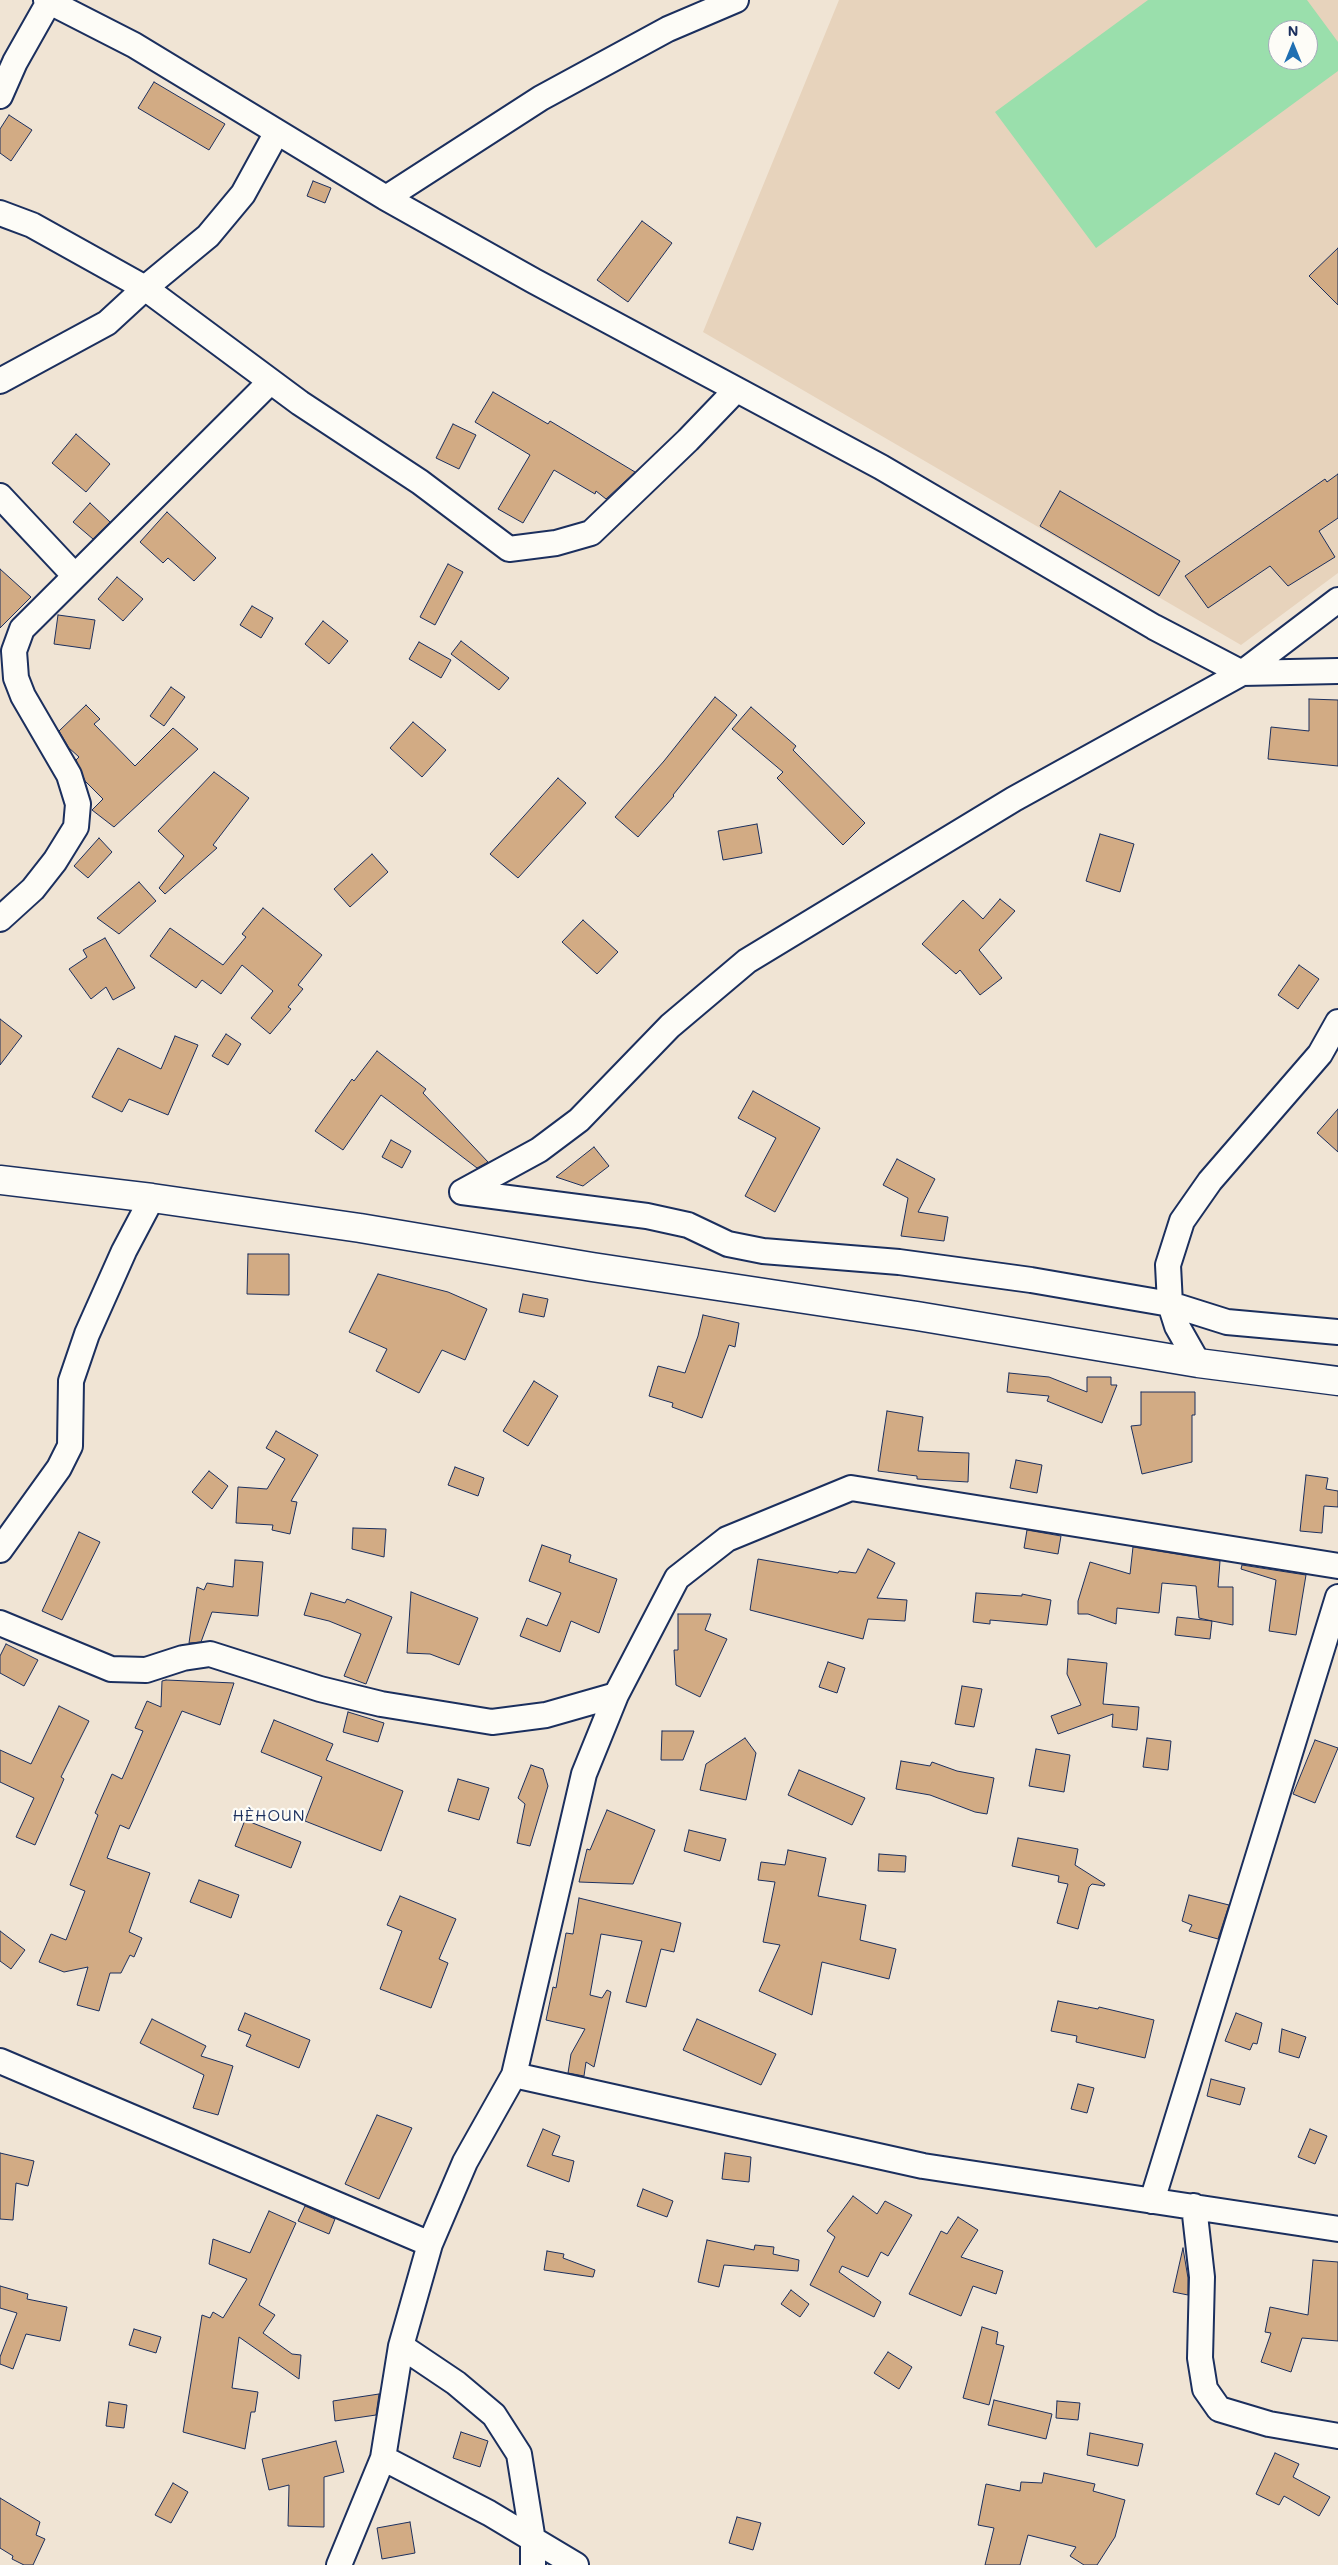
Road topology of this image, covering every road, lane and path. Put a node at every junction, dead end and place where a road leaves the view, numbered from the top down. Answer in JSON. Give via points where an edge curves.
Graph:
{"nodes":[{"id":1,"x":48,"y":0,"type":"edge"},
{"id":2,"x":736,"y":0,"type":"edge"},
{"id":3,"x":0,"y":96,"type":"edge"},
{"id":4,"x":277,"y":132,"type":"junction"},
{"id":5,"x":386,"y":198,"type":"junction"},
{"id":6,"x":0,"y":213,"type":"edge"},
{"id":7,"x":145,"y":288,"type":"junction"},
{"id":8,"x":0,"y":382,"type":"edge"},
{"id":9,"x":270,"y":382,"type":"junction"},
{"id":10,"x":736,"y":390,"type":"junction"},
{"id":11,"x":0,"y":496,"type":"edge"},
{"id":12,"x":75,"y":576,"type":"junction"},
{"id":13,"x":1338,"y":600,"type":"edge"},
{"id":14,"x":1338,"y":671,"type":"edge"},
{"id":15,"x":1242,"y":673,"type":"junction"},
{"id":16,"x":0,"y":919,"type":"edge"},
{"id":17,"x":1338,"y":1022,"type":"edge"},
{"id":18,"x":1329,"y":1048,"type":"edge"},
{"id":19,"x":0,"y":1180,"type":"edge"},
{"id":20,"x":152,"y":1198,"type":"junction"},
{"id":21,"x":1170,"y":1304,"type":"junction"},
{"id":22,"x":1338,"y":1332,"type":"edge"},
{"id":23,"x":1198,"y":1363,"type":"junction"},
{"id":24,"x":1338,"y":1381,"type":"edge"},
{"id":25,"x":0,"y":1550,"type":"edge"},
{"id":26,"x":1338,"y":1566,"type":"edge"},
{"id":27,"x":1338,"y":1597,"type":"edge"},
{"id":28,"x":0,"y":1623,"type":"edge"},
{"id":29,"x":616,"y":1695,"type":"junction"},
{"id":30,"x":0,"y":2060,"type":"edge"},
{"id":31,"x":514,"y":2075,"type":"junction"},
{"id":32,"x":1152,"y":2201,"type":"junction"},
{"id":33,"x":1194,"y":2206,"type":"junction"},
{"id":34,"x":1338,"y":2228,"type":"edge"},
{"id":35,"x":430,"y":2244,"type":"junction"},
{"id":36,"x":401,"y":2346,"type":"junction"},
{"id":37,"x":1338,"y":2436,"type":"edge"},
{"id":38,"x":383,"y":2458,"type":"junction"},
{"id":39,"x":533,"y":2541,"type":"junction"},
{"id":40,"x":339,"y":2565,"type":"edge"},
{"id":41,"x":533,"y":2565,"type":"edge"},
{"id":42,"x":576,"y":2565,"type":"edge"}],
"edges":[{"from":1,"to":3,"type":"street"},
{"from":1,"to":4,"type":"street","via":[[134,46]]},
{"from":2,"to":5,"type":"street","via":[[668,29],[541,98]]},
{"from":4,"to":5,"type":"street"},
{"from":4,"to":7,"type":"street","via":[[243,194],[208,236]]},
{"from":5,"to":10,"type":"street"},
{"from":6,"to":7,"type":"street","via":[[40,229]]},
{"from":7,"to":8,"type":"street","via":[[107,323]]},
{"from":7,"to":9,"type":"street"},
{"from":9,"to":10,"type":"street","via":[[420,482],[509,549],[556,543],[591,533]]},
{"from":9,"to":12,"type":"street"},
{"from":10,"to":15,"type":"street","via":[[881,467],[1154,628]]},
{"from":11,"to":12,"type":"street"},
{"from":12,"to":16,"type":"street","via":[[22,629],[14,652],[16,678],[22,696],[69,775],[78,804],[76,827],[43,878]]},
{"from":13,"to":15,"type":"street"},
{"from":14,"to":15,"type":"street"},
{"from":15,"to":21,"type":"street","via":[[1014,799],[748,961],[670,1026],[579,1120],[540,1150],[462,1192],[688,1224],[728,1244],[763,1251],[899,1262]]},
{"from":17,"to":18,"type":"street"},
{"from":18,"to":21,"type":"street","via":[[1210,1180],[1182,1221],[1168,1265]]},
{"from":19,"to":20,"type":"main road"},
{"from":20,"to":23,"type":"main road","via":[[360,1228],[592,1268],[917,1316]]},
{"from":20,"to":25,"type":"street","via":[[124,1251],[70,1381],[70,1446],[59,1468]]},
{"from":21,"to":22,"type":"street","via":[[1227,1322]]},
{"from":21,"to":23,"type":"street","via":[[1177,1326]]},
{"from":23,"to":24,"type":"main road"},
{"from":26,"to":29,"type":"street","via":[[851,1488],[727,1539],[677,1578]]},
{"from":27,"to":32,"type":"street"},
{"from":28,"to":29,"type":"street","via":[[111,1669],[146,1670],[183,1658],[210,1654],[320,1690],[492,1722],[546,1715]]},
{"from":29,"to":31,"type":"street","via":[[584,1774]]},
{"from":30,"to":35,"type":"street"},
{"from":31,"to":32,"type":"street","via":[[923,2166]]},
{"from":31,"to":35,"type":"street","via":[[465,2162]]},
{"from":32,"to":33,"type":"street"},
{"from":33,"to":34,"type":"street"},
{"from":33,"to":37,"type":"street","via":[[1202,2276],[1200,2358],[1205,2389],[1219,2409],[1269,2424]]},
{"from":35,"to":36,"type":"street"},
{"from":36,"to":38,"type":"street"},
{"from":36,"to":39,"type":"street","via":[[456,2383],[494,2415],[519,2454]]},
{"from":38,"to":39,"type":"street"},
{"from":38,"to":40,"type":"street"},
{"from":39,"to":41,"type":"street"},
{"from":39,"to":42,"type":"street"}]}
